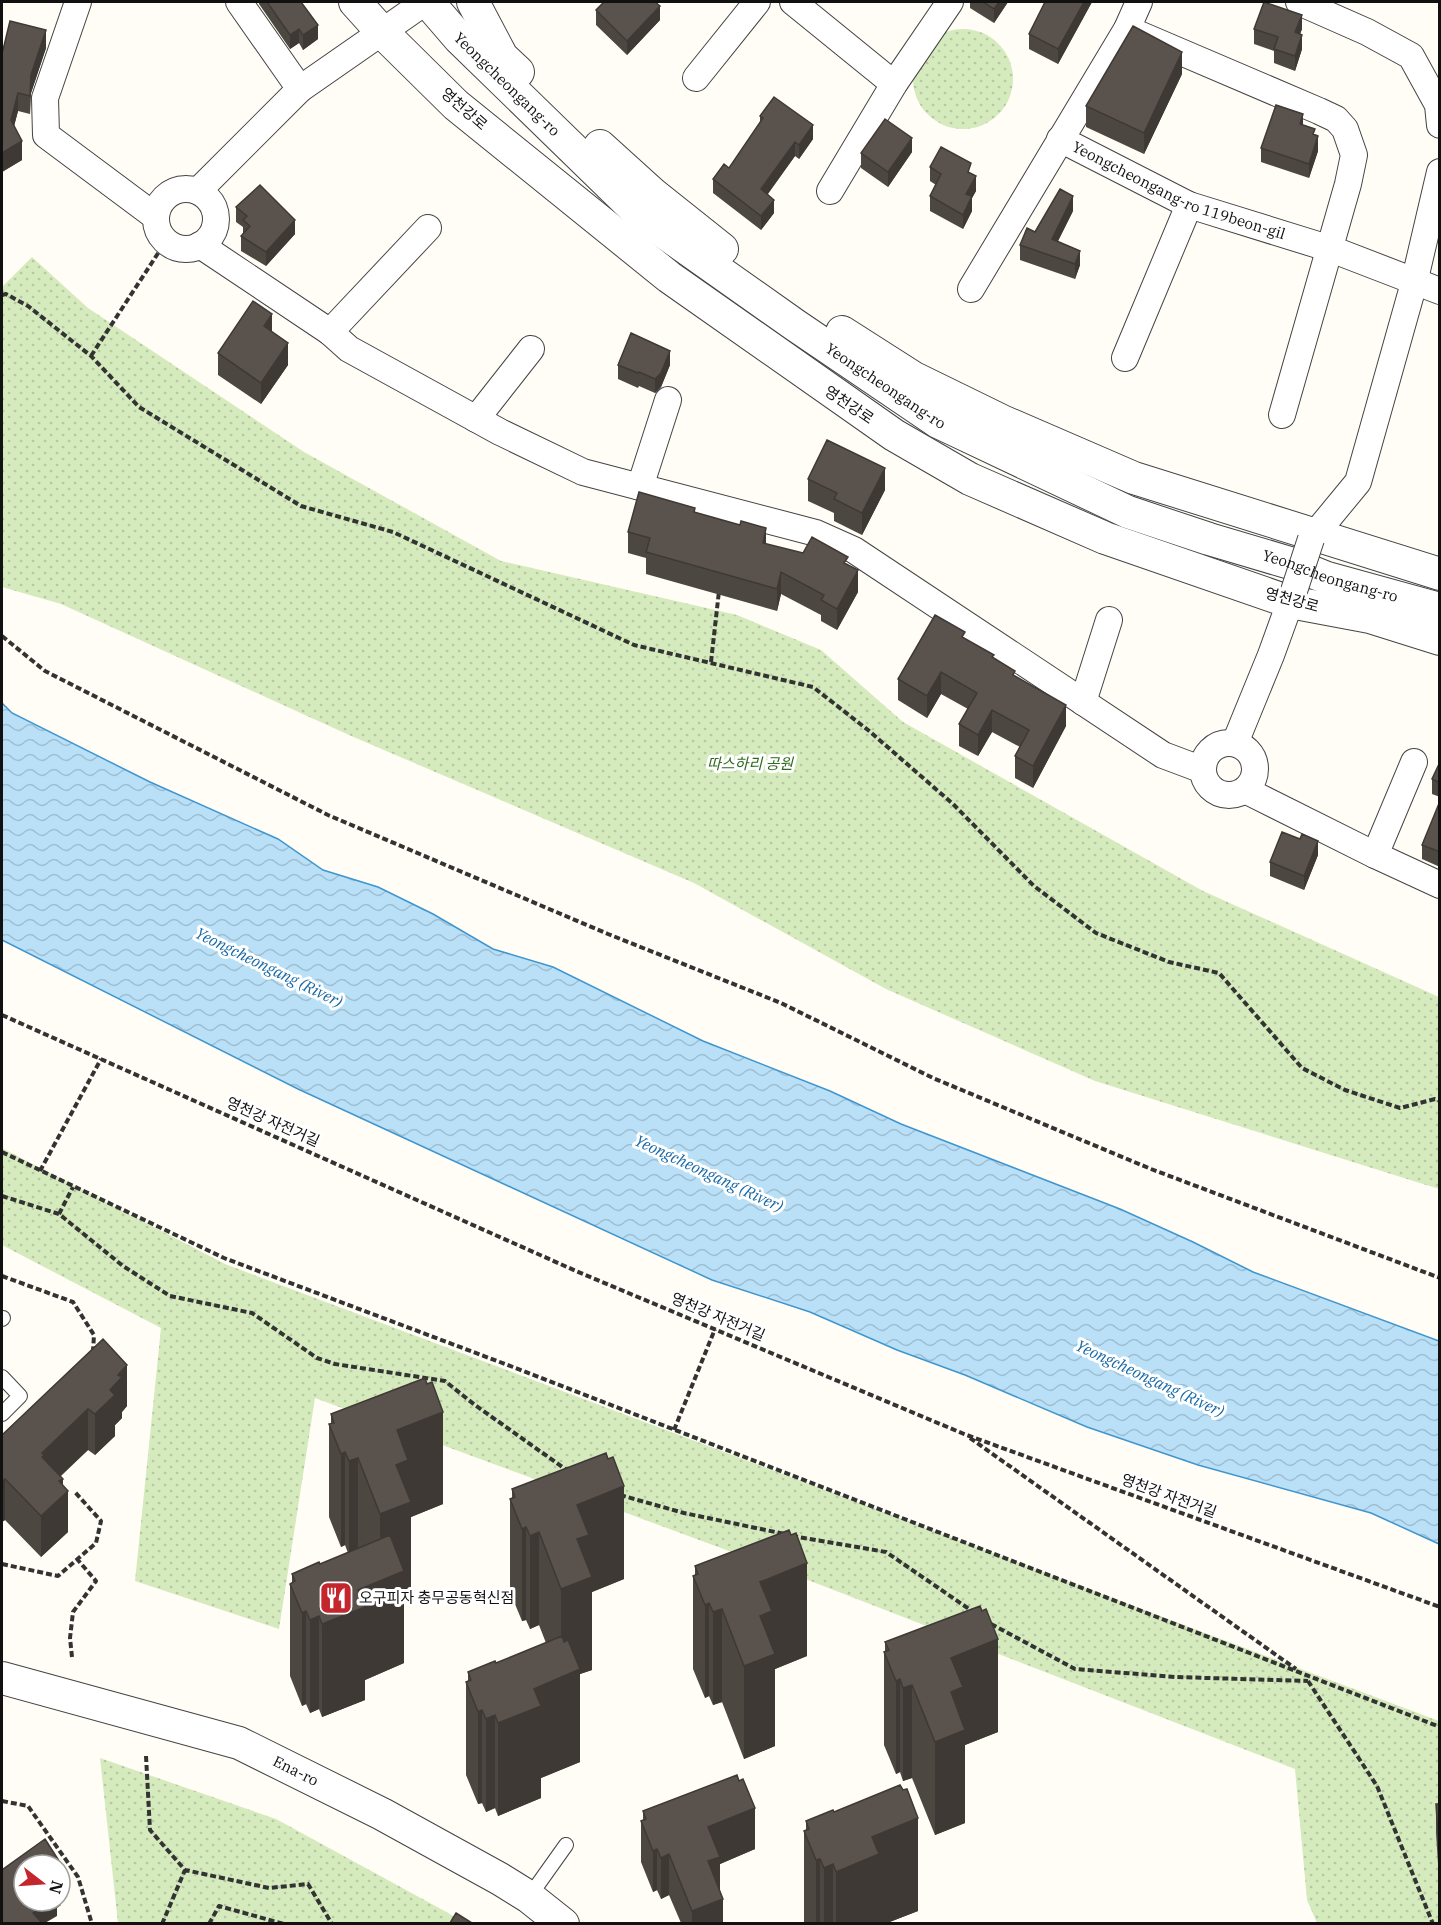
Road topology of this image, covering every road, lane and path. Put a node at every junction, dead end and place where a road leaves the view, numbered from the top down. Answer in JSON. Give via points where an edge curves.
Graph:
{"nodes":[{"id":1,"x":78,"y":2,"type":"edge"},
{"id":2,"x":238,"y":2,"type":"edge"},
{"id":3,"x":355,"y":2,"type":"edge"},
{"id":4,"x":427,"y":2,"type":"edge"},
{"id":5,"x":473,"y":2,"type":"edge"},
{"id":6,"x":757,"y":2,"type":"edge"},
{"id":7,"x":793,"y":2,"type":"edge"},
{"id":8,"x":950,"y":2,"type":"edge"},
{"id":9,"x":1139,"y":2,"type":"edge"},
{"id":10,"x":1299,"y":2,"type":"edge"},
{"id":11,"x":1127,"y":29,"type":"junction"},
{"id":12,"x":382,"y":32,"type":"junction"},
{"id":13,"x":696,"y":78,"type":"dead end"},
{"id":14,"x":894,"y":84,"type":"junction"},
{"id":15,"x":300,"y":89,"type":"junction"},
{"id":16,"x":1440,"y":124,"type":"edge"},
{"id":17,"x":1060,"y":139,"type":"junction"},
{"id":18,"x":1440,"y":172,"type":"edge"},
{"id":19,"x":198,"y":191,"type":"junction"},
{"id":20,"x":830,"y":191,"type":"dead end"},
{"id":21,"x":1189,"y":205,"type":"junction"},
{"id":22,"x":156,"y":217,"type":"junction"},
{"id":23,"x":428,"y":228,"type":"dead end"},
{"id":24,"x":166,"y":241,"type":"junction"},
{"id":25,"x":200,"y":245,"type":"junction"},
{"id":26,"x":1331,"y":249,"type":"junction"},
{"id":27,"x":1414,"y":283,"type":"junction"},
{"id":28,"x":970,"y":289,"type":"dead end"},
{"id":29,"x":1440,"y":291,"type":"edge"},
{"id":30,"x":2,"y":295,"type":"edge"},
{"id":31,"x":330,"y":332,"type":"junction"},
{"id":32,"x":531,"y":349,"type":"dead end"},
{"id":33,"x":91,"y":356,"type":"junction"},
{"id":34,"x":1125,"y":358,"type":"dead end"},
{"id":35,"x":668,"y":400,"type":"dead end"},
{"id":36,"x":1282,"y":415,"type":"dead end"},
{"id":37,"x":476,"y":419,"type":"junction"},
{"id":38,"x":640,"y":487,"type":"junction"},
{"id":39,"x":1312,"y":537,"type":"junction"},
{"id":40,"x":1440,"y":574,"type":"edge"},
{"id":41,"x":719,"y":585,"type":"edge"},
{"id":42,"x":1291,"y":600,"type":"junction"},
{"id":43,"x":1440,"y":609,"type":"edge"},
{"id":44,"x":1109,"y":620,"type":"dead end"},
{"id":45,"x":2,"y":635,"type":"edge"},
{"id":46,"x":1440,"y":639,"type":"edge"},
{"id":47,"x":711,"y":662,"type":"junction"},
{"id":48,"x":1083,"y":702,"type":"junction"},
{"id":49,"x":1235,"y":743,"type":"junction"},
{"id":50,"x":1414,"y":762,"type":"dead end"},
{"id":51,"x":1203,"y":770,"type":"junction"},
{"id":52,"x":1245,"y":790,"type":"junction"},
{"id":53,"x":1375,"y":855,"type":"junction"},
{"id":54,"x":1440,"y":885,"type":"edge"},
{"id":55,"x":2,"y":1015,"type":"edge"},
{"id":56,"x":101,"y":1059,"type":"junction"},
{"id":57,"x":1440,"y":1101,"type":"edge"},
{"id":58,"x":2,"y":1152,"type":"edge"},
{"id":59,"x":40,"y":1172,"type":"junction"},
{"id":60,"x":73,"y":1187,"type":"junction"},
{"id":61,"x":2,"y":1196,"type":"edge"},
{"id":62,"x":59,"y":1214,"type":"junction"},
{"id":63,"x":2,"y":1276,"type":"edge"},
{"id":64,"x":1440,"y":1278,"type":"edge"},
{"id":65,"x":716,"y":1329,"type":"junction"},
{"id":66,"x":93,"y":1359,"type":"edge"},
{"id":67,"x":2,"y":1377,"type":"edge"},
{"id":68,"x":2,"y":1414,"type":"edge"},
{"id":69,"x":674,"y":1430,"type":"junction"},
{"id":70,"x":964,"y":1434,"type":"junction"},
{"id":71,"x":573,"y":1475,"type":"edge"},
{"id":72,"x":74,"y":1491,"type":"dead end"},
{"id":73,"x":615,"y":1494,"type":"edge"},
{"id":74,"x":77,"y":1559,"type":"junction"},
{"id":75,"x":2,"y":1564,"type":"edge"},
{"id":76,"x":1440,"y":1607,"type":"edge"},
{"id":77,"x":975,"y":1613,"type":"edge"},
{"id":78,"x":985,"y":1619,"type":"edge"},
{"id":79,"x":72,"y":1657,"type":"dead end"},
{"id":80,"x":1303,"y":1674,"type":"junction"},
{"id":81,"x":2,"y":1678,"type":"edge"},
{"id":82,"x":1308,"y":1681,"type":"junction"},
{"id":83,"x":1440,"y":1727,"type":"edge"},
{"id":84,"x":146,"y":1756,"type":"dead end"},
{"id":85,"x":2,"y":1801,"type":"edge"},
{"id":86,"x":566,"y":1845,"type":"dead end"},
{"id":87,"x":185,"y":1870,"type":"junction"},
{"id":88,"x":529,"y":1897,"type":"junction"},
{"id":89,"x":92,"y":1923,"type":"edge"},
{"id":90,"x":162,"y":1923,"type":"edge"},
{"id":91,"x":209,"y":1923,"type":"edge"},
{"id":92,"x":284,"y":1923,"type":"edge"},
{"id":93,"x":332,"y":1923,"type":"edge"},
{"id":94,"x":563,"y":1923,"type":"edge"},
{"id":95,"x":1433,"y":1923,"type":"edge"}],
"edges":[{"from":1,"to":22,"type":"street","via":[[45,98],[46,135]]},
{"from":2,"to":15,"type":"street"},
{"from":3,"to":12,"type":"street","name":"영천강로"},
{"from":4,"to":12,"type":"street"},
{"from":4,"to":43,"type":"street","name":"Yeongcheongang-ro","via":[[645,219],[938,422],[1128,512],[1327,578]]},
{"from":5,"to":39,"type":"street","via":[[502,57],[519,73],[662,201],[826,322],[914,378],[1024,430],[1134,478]]},
{"from":6,"to":13,"type":"street"},
{"from":7,"to":14,"type":"street"},
{"from":8,"to":14,"type":"street"},
{"from":9,"to":11,"type":"street","name":"Yeongcheongang-ro 119beon-gil"},
{"from":10,"to":16,"type":"street","via":[[1411,56],[1438,105]]},
{"from":11,"to":17,"type":"street","name":"Yeongcheongang-ro 119beon-gil"},
{"from":11,"to":26,"type":"street","via":[[1336,119],[1345,129],[1354,155]]},
{"from":12,"to":15,"type":"street"},
{"from":12,"to":42,"type":"street","name":"영천강로","via":[[456,105],[669,277],[894,435],[970,479],[1105,538]]},
{"from":14,"to":20,"type":"street"},
{"from":15,"to":19,"type":"street"},
{"from":17,"to":21,"type":"street","name":"Yeongcheongang-ro 119beon-gil"},
{"from":17,"to":28,"type":"street"},
{"from":18,"to":27,"type":"street"},
{"from":19,"to":22,"type":"street","via":[[179,190],[170,194]]},
{"from":19,"to":25,"type":"street","via":[[206,196],[216,222]]},
{"from":21,"to":26,"type":"street","name":"Yeongcheongang-ro 119beon-gil"},
{"from":21,"to":34,"type":"street"},
{"from":22,"to":24,"type":"street"},
{"from":23,"to":31,"type":"street"},
{"from":24,"to":25,"type":"street","via":[[182,249]]},
{"from":24,"to":33,"type":"path"},
{"from":25,"to":31,"type":"street"},
{"from":26,"to":27,"type":"street","name":"Yeongcheongang-ro 119beon-gil"},
{"from":26,"to":36,"type":"street"},
{"from":27,"to":29,"type":"street","name":"Yeongcheongang-ro 119beon-gil"},
{"from":27,"to":39,"type":"street","via":[[1358,482]]},
{"from":30,"to":33,"type":"path","via":[[28,306]]},
{"from":31,"to":37,"type":"street","via":[[349,349]]},
{"from":32,"to":37,"type":"street"},
{"from":33,"to":47,"type":"path","via":[[139,407],[301,506],[393,532],[634,645]]},
{"from":35,"to":38,"type":"street"},
{"from":37,"to":38,"type":"street","via":[[583,472]]},
{"from":38,"to":48,"type":"street","via":[[816,533],[854,550]]},
{"from":39,"to":40,"type":"street"},
{"from":39,"to":42,"type":"street","bridge":true},
{"from":41,"to":47,"type":"path"},
{"from":42,"to":46,"type":"street","name":"영천강로","via":[[1370,617]]},
{"from":42,"to":49,"type":"street"},
{"from":44,"to":48,"type":"street"},
{"from":45,"to":64,"type":"path","via":[[45,671],[328,815],[781,1003],[933,1078],[1107,1151]]},
{"from":47,"to":57,"type":"path","via":[[813,687],[953,804],[1034,886],[1096,933],[1169,962],[1219,973],[1302,1068],[1345,1090],[1400,1108]]},
{"from":48,"to":51,"type":"street","via":[[1163,755]]},
{"from":49,"to":51,"type":"street","via":[[1212,748]]},
{"from":49,"to":52,"type":"street","via":[[1250,752],[1256,768]]},
{"from":50,"to":53,"type":"street"},
{"from":51,"to":52,"type":"street","via":[[1214,791],[1230,795]]},
{"from":52,"to":53,"type":"street"},
{"from":53,"to":54,"type":"street"},
{"from":55,"to":56,"type":"path","name":"영천강 자전거길"},
{"from":56,"to":59,"type":"path"},
{"from":56,"to":65,"type":"path","name":"영천강 자전거길","via":[[576,1271]]},
{"from":58,"to":59,"type":"path"},
{"from":59,"to":60,"type":"path"},
{"from":60,"to":62,"type":"path"},
{"from":60,"to":69,"type":"path","via":[[224,1258]]},
{"from":61,"to":62,"type":"path"},
{"from":62,"to":71,"type":"path","via":[[123,1266],[170,1296],[252,1313],[317,1358],[335,1364],[445,1381]]},
{"from":63,"to":66,"type":"path","via":[[73,1302],[94,1335]]},
{"from":65,"to":69,"type":"path"},
{"from":65,"to":70,"type":"path","name":"영천강 자전거길"},
{"from":67,"to":68,"type":"lane","via":[[20,1396]]},
{"from":69,"to":80,"type":"path"},
{"from":70,"to":76,"type":"path","name":"영천강 자전거길"},
{"from":70,"to":80,"type":"path"},
{"from":72,"to":74,"type":"path","via":[[100,1521],[96,1543]]},
{"from":73,"to":77,"type":"path","via":[[684,1513],[886,1552]]},
{"from":74,"to":75,"type":"path","via":[[58,1576]]},
{"from":74,"to":79,"type":"path","via":[[96,1581],[73,1612]]},
{"from":78,"to":82,"type":"path","via":[[1075,1669]]},
{"from":80,"to":82,"type":"path"},
{"from":80,"to":83,"type":"path"},
{"from":81,"to":88,"type":"street","name":"Ena-ro","via":[[239,1743],[381,1814]]},
{"from":82,"to":95,"type":"path","via":[[1377,1786]]},
{"from":84,"to":87,"type":"path","via":[[150,1830]]},
{"from":85,"to":89,"type":"path","via":[[27,1806],[78,1877]]},
{"from":86,"to":88,"type":"lane"},
{"from":87,"to":90,"type":"path"},
{"from":87,"to":93,"type":"path","via":[[269,1888],[308,1884]]},
{"from":88,"to":94,"type":"street","name":"Ena-ro"},
{"from":91,"to":92,"type":"path","via":[[219,1906]]}]}
